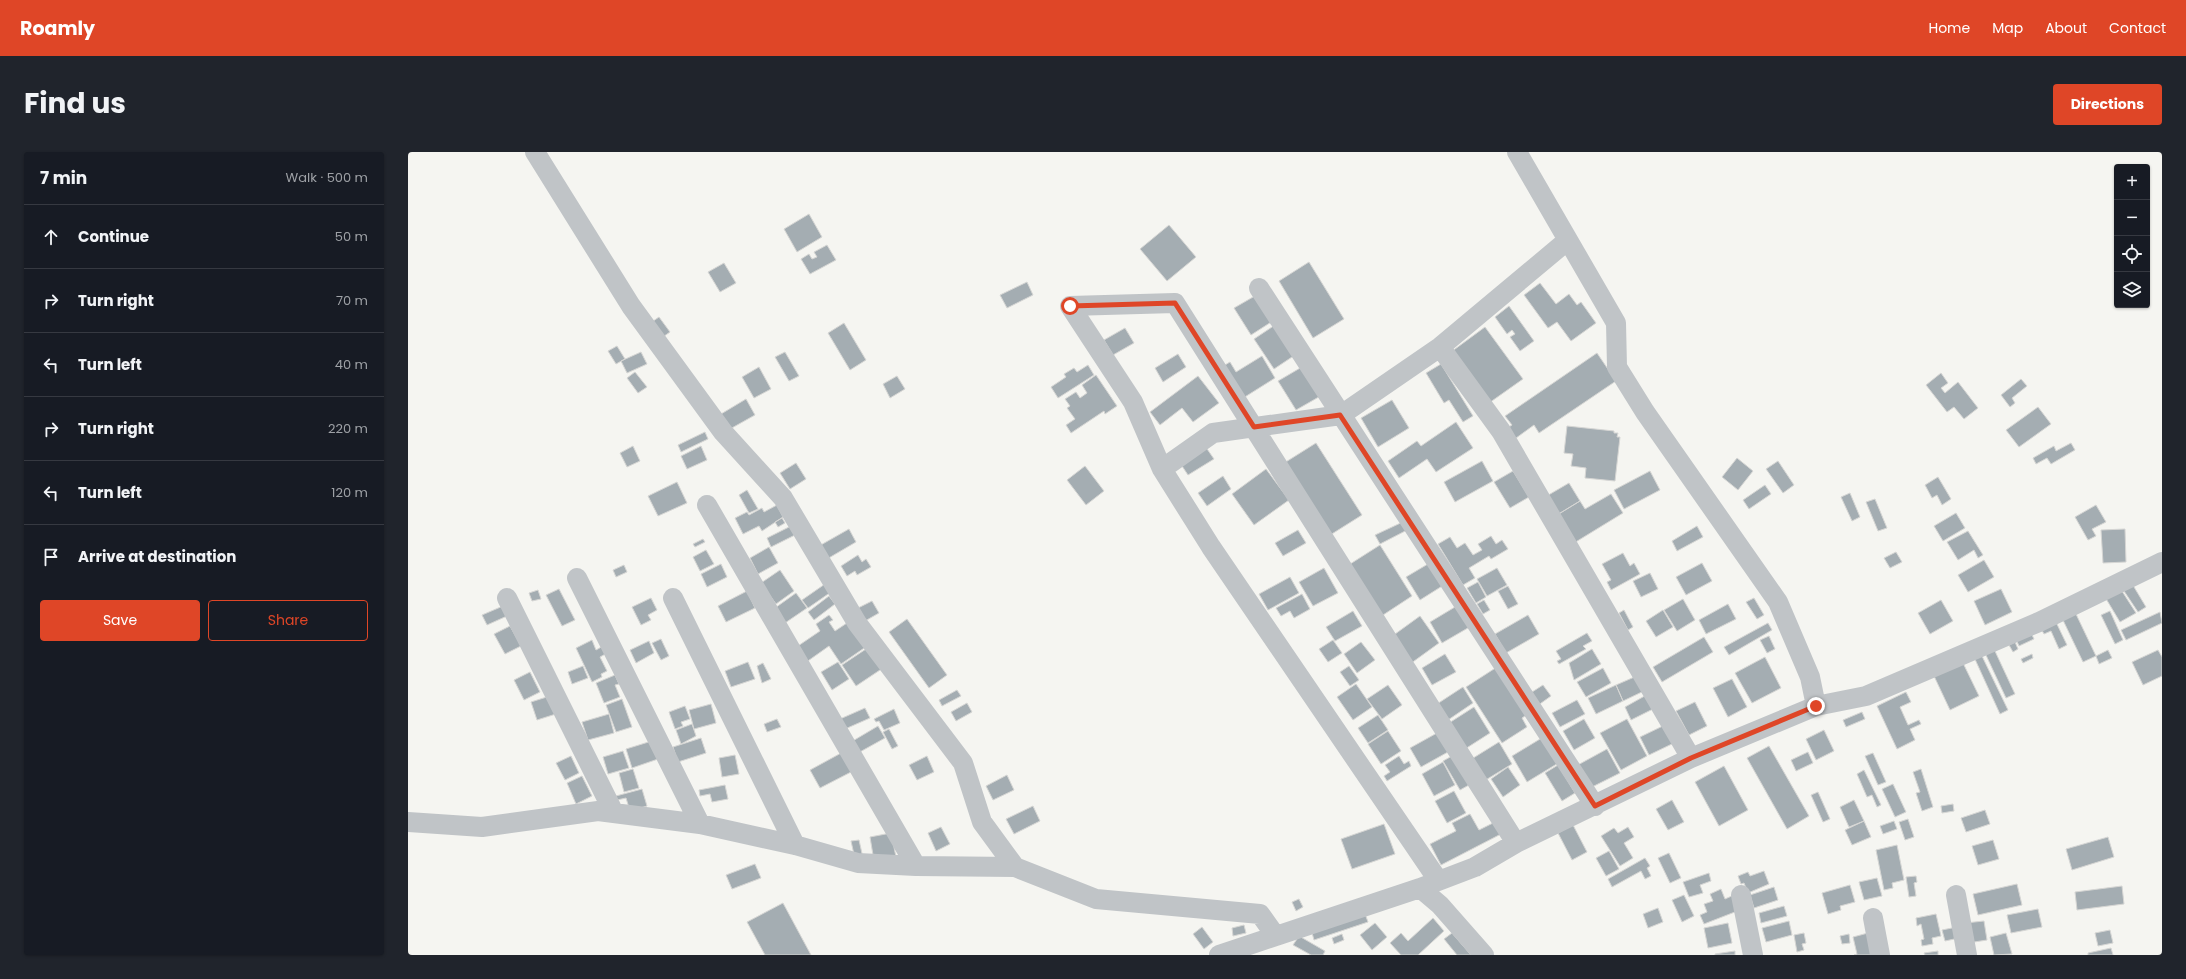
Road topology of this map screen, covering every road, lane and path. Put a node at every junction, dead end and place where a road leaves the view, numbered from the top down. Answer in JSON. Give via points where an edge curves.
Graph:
{"nodes":[{"id":1,"x":535,"y":152,"type":"edge"},
{"id":2,"x":1517,"y":152,"type":"edge"},
{"id":3,"x":1568,"y":240,"type":"junction"},
{"id":4,"x":1259,"y":288,"type":"dead end"},
{"id":5,"x":1440,"y":347,"type":"junction"},
{"id":6,"x":1340,"y":415,"type":"junction"},
{"id":7,"x":1254,"y":427,"type":"junction"},
{"id":8,"x":1162,"y":469,"type":"junction"},
{"id":9,"x":707,"y":505,"type":"dead end"},
{"id":10,"x":2162,"y":562,"type":"edge"},
{"id":11,"x":577,"y":578,"type":"dead end"},
{"id":12,"x":507,"y":598,"type":"dead end"},
{"id":13,"x":673,"y":598,"type":"dead end"},
{"id":14,"x":1816,"y":706,"type":"junction"},
{"id":15,"x":1691,"y":758,"type":"junction"},
{"id":16,"x":1595,"y":806,"type":"junction"},
{"id":17,"x":614,"y":814,"type":"junction"},
{"id":18,"x":408,"y":822,"type":"edge"},
{"id":19,"x":700,"y":824,"type":"junction"},
{"id":20,"x":1516,"y":843,"type":"junction"},
{"id":21,"x":795,"y":845,"type":"junction"},
{"id":22,"x":916,"y":866,"type":"junction"},
{"id":23,"x":1015,"y":867,"type":"junction"},
{"id":24,"x":1438,"y":880,"type":"junction"},
{"id":25,"x":1420,"y":888,"type":"junction"},
{"id":26,"x":1741,"y":895,"type":"dead end"},
{"id":27,"x":1956,"y":895,"type":"dead end"},
{"id":28,"x":1873,"y":918,"type":"dead end"},
{"id":29,"x":1275,"y":935,"type":"junction"},
{"id":30,"x":1219,"y":955,"type":"edge"},
{"id":31,"x":1484,"y":955,"type":"edge"},
{"id":32,"x":1753,"y":955,"type":"edge"},
{"id":33,"x":1880,"y":955,"type":"edge"},
{"id":34,"x":1967,"y":955,"type":"edge"}],
"edges":[{"from":1,"to":23,"type":"street","via":[[631,306],[723,432],[782,498],[857,623],[963,763],[982,822]]},
{"from":2,"to":3,"type":"street"},
{"from":3,"to":5,"type":"street"},
{"from":3,"to":14,"type":"street","via":[[1616,322],[1617,367],[1645,412],[1778,602],[1810,677]]},
{"from":4,"to":6,"type":"street"},
{"from":5,"to":6,"type":"street"},
{"from":5,"to":15,"type":"street","via":[[1501,430]]},
{"from":6,"to":7,"type":"street"},
{"from":6,"to":16,"type":"street"},
{"from":7,"to":8,"type":"street","via":[[1213,433]]},
{"from":7,"to":8,"type":"street","via":[[1175,303],[1070,306],[1132,402]]},
{"from":7,"to":20,"type":"street"},
{"from":8,"to":24,"type":"street","via":[[1211,546]]},
{"from":9,"to":22,"type":"street"},
{"from":10,"to":14,"type":"street","via":[[2039,622],[1866,696]]},
{"from":11,"to":19,"type":"street"},
{"from":12,"to":17,"type":"street"},
{"from":13,"to":21,"type":"street"},
{"from":14,"to":15,"type":"street"},
{"from":15,"to":16,"type":"street"},
{"from":16,"to":20,"type":"street"},
{"from":17,"to":18,"type":"street","via":[[598,811],[482,827]]},
{"from":17,"to":19,"type":"street"},
{"from":19,"to":21,"type":"street"},
{"from":20,"to":24,"type":"street","via":[[1475,867]]},
{"from":21,"to":22,"type":"street","via":[[858,863]]},
{"from":22,"to":23,"type":"street"},
{"from":23,"to":29,"type":"street","via":[[1096,899],[1260,914]]},
{"from":24,"to":25,"type":"street"},
{"from":25,"to":29,"type":"street"},
{"from":25,"to":31,"type":"street","via":[[1440,905]]},
{"from":26,"to":32,"type":"street"},
{"from":27,"to":34,"type":"street"},
{"from":28,"to":33,"type":"street"},
{"from":29,"to":30,"type":"street"}]}
